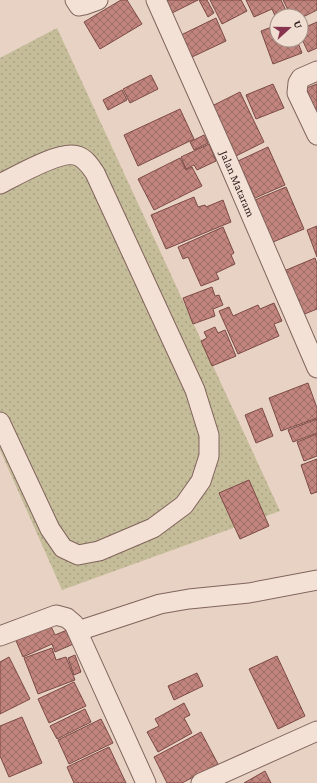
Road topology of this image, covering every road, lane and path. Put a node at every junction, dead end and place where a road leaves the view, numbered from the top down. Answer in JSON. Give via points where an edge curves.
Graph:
{"nodes":[{"id":1,"x":75,"y":0,"type":"edge"},
{"id":2,"x":98,"y":0,"type":"edge"},
{"id":3,"x":156,"y":0,"type":"edge"},
{"id":4,"x":317,"y":71,"type":"edge"},
{"id":5,"x":317,"y":135,"type":"edge"},
{"id":6,"x":0,"y":184,"type":"edge"},
{"id":7,"x":310,"y":335,"type":"edge"},
{"id":8,"x":317,"y":368,"type":"edge"},
{"id":9,"x":0,"y":422,"type":"edge"},
{"id":10,"x":317,"y":580,"type":"edge"},
{"id":11,"x":78,"y":631,"type":"junction"},
{"id":12,"x":0,"y":636,"type":"edge"},
{"id":13,"x":317,"y":730,"type":"edge"},
{"id":14,"x":146,"y":783,"type":"edge"},
{"id":15,"x":201,"y":783,"type":"edge"}],
"edges":[{"from":1,"to":2,"type":"street","via":[[79,6]]},
{"from":3,"to":7,"type":"street","name":"Jalan Mataram"},
{"from":4,"to":5,"type":"street","via":[[301,78],[297,93]]},
{"from":6,"to":9,"type":"street","via":[[51,159],[63,156],[77,155],[86,160],[96,173],[195,390],[209,434],[209,456],[201,481],[184,505],[153,528],[99,551],[78,555],[63,548],[50,529]]},
{"from":7,"to":8,"type":"street","name":"Jalan Mataram"},
{"from":10,"to":11,"type":"street","via":[[249,593],[160,604]]},
{"from":11,"to":12,"type":"street","via":[[67,618],[56,615]]},
{"from":11,"to":14,"type":"street"},
{"from":13,"to":15,"type":"street"}]}
